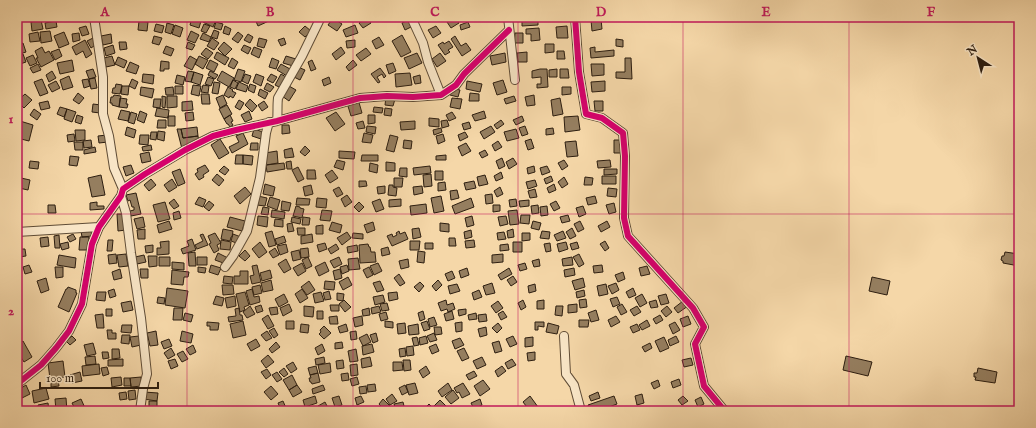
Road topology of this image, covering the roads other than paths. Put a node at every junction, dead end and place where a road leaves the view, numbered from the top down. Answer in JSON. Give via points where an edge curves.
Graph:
{"nodes":[{"id":1,"x":94,"y":17,"type":"edge"},
{"id":2,"x":321,"y":17,"type":"edge"},
{"id":3,"x":411,"y":17,"type":"edge"},
{"id":4,"x":508,"y":17,"type":"edge"},
{"id":5,"x":575,"y":17,"type":"edge"},
{"id":6,"x":509,"y":30,"type":"junction"},
{"id":7,"x":515,"y":80,"type":"dead end"},
{"id":8,"x":441,"y":95,"type":"junction"},
{"id":9,"x":273,"y":122,"type":"junction"},
{"id":10,"x":122,"y":193,"type":"junction"},
{"id":11,"x":100,"y":226,"type":"junction"},
{"id":12,"x":17,"y":232,"type":"edge"},
{"id":13,"x":225,"y":266,"type":"dead end"},
{"id":14,"x":564,"y":336,"type":"dead end"},
{"id":15,"x":17,"y":384,"type":"edge"},
{"id":16,"x":140,"y":411,"type":"edge"},
{"id":17,"x":581,"y":411,"type":"edge"},
{"id":18,"x":724,"y":411,"type":"edge"}],
"edges":[{"from":1,"to":10,"type":"street","via":[[103,77],[103,114]]},
{"from":2,"to":9,"type":"street","via":[[278,98],[278,114]]},
{"from":3,"to":8,"type":"street"},
{"from":4,"to":6,"type":"street"},
{"from":5,"to":18,"type":"street","via":[[579,72],[586,114],[602,118],[623,133],[624,218],[628,236],[693,308],[704,327],[695,344],[704,386]]},
{"from":6,"to":7,"type":"street"},
{"from":6,"to":8,"type":"street","via":[[456,85]]},
{"from":8,"to":9,"type":"street","via":[[360,98]]},
{"from":9,"to":10,"type":"street","via":[[213,136],[145,174]]},
{"from":9,"to":13,"type":"street","via":[[266,132],[260,178],[247,231]]},
{"from":10,"to":11,"type":"street"},
{"from":10,"to":16,"type":"street","via":[[147,374]]},
{"from":11,"to":12,"type":"street"},
{"from":11,"to":15,"type":"street","via":[[92,244],[82,304],[69,331],[41,365]]},
{"from":14,"to":17,"type":"street","via":[[566,374],[574,385]]}]}
